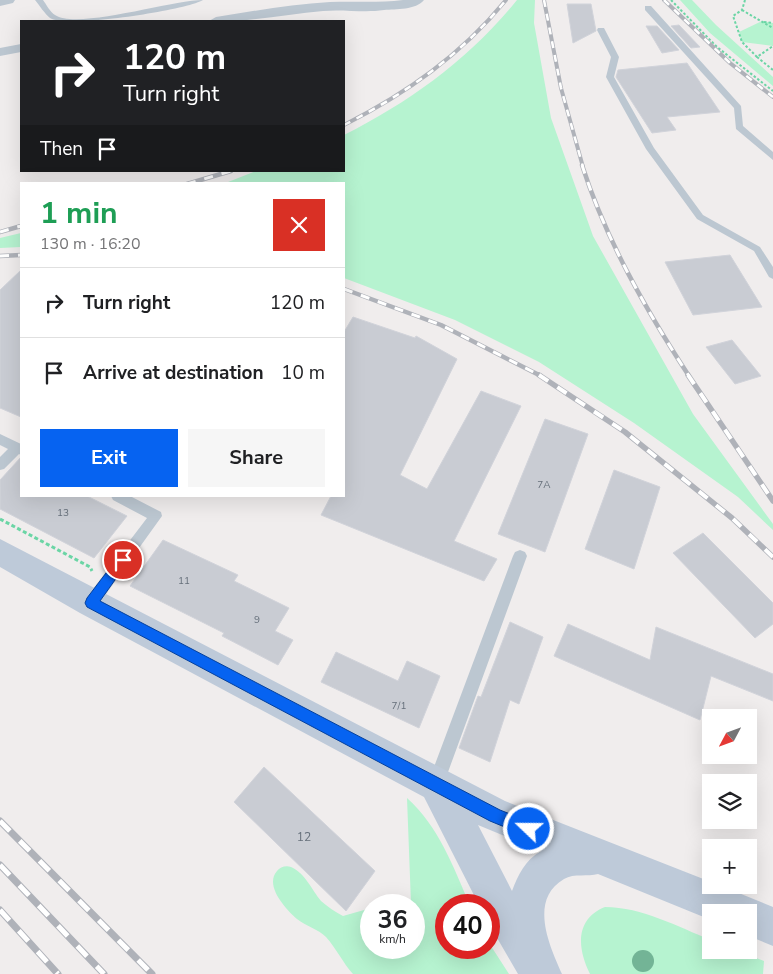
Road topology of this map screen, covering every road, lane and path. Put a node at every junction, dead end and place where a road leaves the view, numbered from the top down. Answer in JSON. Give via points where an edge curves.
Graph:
{"nodes":[{"id":1,"x":8,"y":0,"type":"edge"},
{"id":2,"x":39,"y":0,"type":"edge"},
{"id":3,"x":199,"y":0,"type":"edge"},
{"id":4,"x":416,"y":0,"type":"edge"},
{"id":5,"x":671,"y":0,"type":"edge"},
{"id":6,"x":745,"y":0,"type":"edge"},
{"id":7,"x":0,"y":2,"type":"edge"},
{"id":8,"x":648,"y":8,"type":"dead end"},
{"id":9,"x":742,"y":10,"type":"junction"},
{"id":10,"x":69,"y":20,"type":"edge"},
{"id":11,"x":89,"y":20,"type":"edge"},
{"id":12,"x":222,"y":20,"type":"edge"},
{"id":13,"x":762,"y":22,"type":"junction"},
{"id":14,"x":773,"y":23,"type":"edge"},
{"id":15,"x":773,"y":28,"type":"edge"},
{"id":16,"x":601,"y":30,"type":"dead end"},
{"id":17,"x":773,"y":46,"type":"edge"},
{"id":18,"x":20,"y":48,"type":"edge"},
{"id":19,"x":0,"y":52,"type":"edge"},
{"id":20,"x":757,"y":57,"type":"junction"},
{"id":21,"x":773,"y":70,"type":"edge"},
{"id":22,"x":773,"y":91,"type":"edge"},
{"id":23,"x":773,"y":157,"type":"edge"},
{"id":24,"x":773,"y":275,"type":"edge"},
{"id":25,"x":0,"y":439,"type":"edge"},
{"id":26,"x":19,"y":449,"type":"edge"},
{"id":27,"x":0,"y":465,"type":"edge"},
{"id":28,"x":119,"y":497,"type":"edge"},
{"id":29,"x":0,"y":552,"type":"edge"},
{"id":30,"x":520,"y":556,"type":"dead end"},
{"id":31,"x":91,"y":603,"type":"junction"},
{"id":32,"x":436,"y":783,"type":"junction"},
{"id":33,"x":597,"y":857,"type":"junction"},
{"id":34,"x":718,"y":904,"type":"edge"},
{"id":35,"x":757,"y":920,"type":"edge"},
{"id":36,"x":773,"y":927,"type":"edge"},
{"id":37,"x":543,"y":974,"type":"edge"}],
"edges":[{"from":1,"to":7,"type":"street"},
{"from":2,"to":10,"type":"lane","via":[[53,17]]},
{"from":3,"to":11,"type":"lane"},
{"from":4,"to":12,"type":"street","via":[[379,7],[283,10]]},
{"from":5,"to":22,"type":"path","via":[[717,47]]},
{"from":6,"to":9,"type":"path"},
{"from":8,"to":23,"type":"lane","via":[[738,108],[739,127]]},
{"from":9,"to":13,"type":"path"},
{"from":9,"to":20,"type":"path","via":[[733,16],[742,42]]},
{"from":13,"to":14,"type":"path"},
{"from":13,"to":15,"type":"path"},
{"from":16,"to":24,"type":"lane","via":[[614,57],[610,78],[650,149],[700,217],[757,249]]},
{"from":17,"to":20,"type":"path"},
{"from":18,"to":19,"type":"street"},
{"from":20,"to":21,"type":"path"},
{"from":25,"to":26,"type":"lane"},
{"from":26,"to":27,"type":"lane"},
{"from":28,"to":31,"type":"lane","via":[[156,516]]},
{"from":29,"to":31,"type":"street"},
{"from":30,"to":32,"type":"lane"},
{"from":31,"to":32,"type":"street"},
{"from":32,"to":33,"type":"street","via":[[495,815]]},
{"from":32,"to":37,"type":"street","via":[[512,932]]},
{"from":33,"to":34,"type":"street"},
{"from":33,"to":37,"type":"street","via":[[560,861],[545,869],[533,884],[526,905],[526,931]]},
{"from":35,"to":36,"type":"street"}]}
